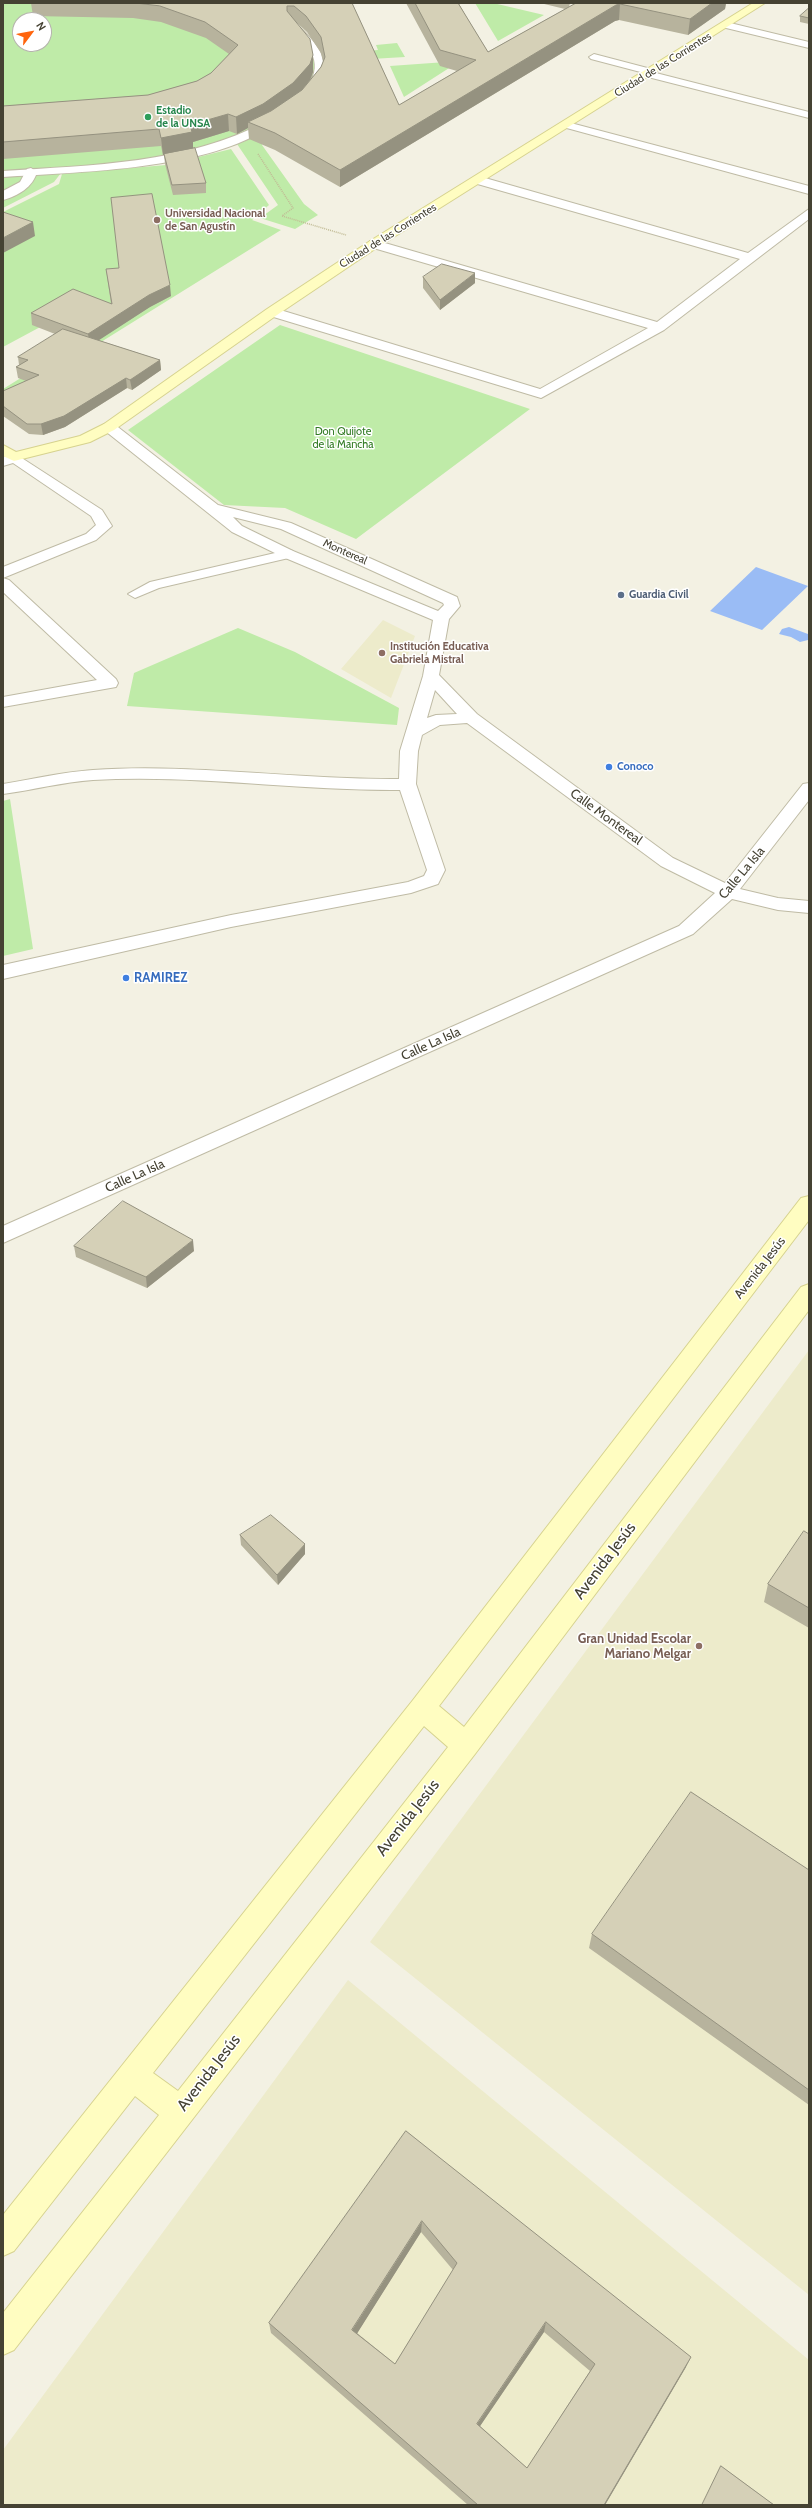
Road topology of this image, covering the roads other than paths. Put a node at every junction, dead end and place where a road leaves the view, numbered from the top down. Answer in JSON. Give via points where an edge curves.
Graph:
{"nodes":[{"id":1,"x":760,"y":3,"type":"edge"},
{"id":2,"x":292,"y":25,"type":"edge"},
{"id":3,"x":726,"y":25,"type":"junction"},
{"id":4,"x":809,"y":46,"type":"edge"},
{"id":5,"x":594,"y":57,"type":"dead end"},
{"id":6,"x":650,"y":73,"type":"junction"},
{"id":7,"x":302,"y":102,"type":"edge"},
{"id":8,"x":809,"y":115,"type":"edge"},
{"id":9,"x":282,"y":116,"type":"edge"},
{"id":10,"x":567,"y":125,"type":"junction"},
{"id":11,"x":31,"y":172,"type":"junction"},
{"id":12,"x":3,"y":174,"type":"edge"},
{"id":13,"x":478,"y":180,"type":"junction"},
{"id":14,"x":809,"y":190,"type":"edge"},
{"id":15,"x":3,"y":196,"type":"edge"},
{"id":16,"x":809,"y":213,"type":"edge"},
{"id":17,"x":374,"y":244,"type":"junction"},
{"id":18,"x":750,"y":258,"type":"junction"},
{"id":19,"x":272,"y":312,"type":"junction"},
{"id":20,"x":659,"y":327,"type":"junction"},
{"id":21,"x":109,"y":427,"type":"junction"},
{"id":22,"x":7,"y":456,"type":"edge"},
{"id":23,"x":213,"y":508,"type":"junction"},
{"id":24,"x":288,"y":554,"type":"junction"},
{"id":25,"x":3,"y":573,"type":"edge"},
{"id":26,"x":3,"y":583,"type":"edge"},
{"id":27,"x":135,"y":594,"type":"dead end"},
{"id":28,"x":441,"y":618,"type":"junction"},
{"id":29,"x":431,"y":676,"type":"junction"},
{"id":30,"x":3,"y":702,"type":"edge"},
{"id":31,"x":471,"y":718,"type":"junction"},
{"id":32,"x":413,"y":733,"type":"junction"},
{"id":33,"x":407,"y":784,"type":"junction"},
{"id":34,"x":809,"y":788,"type":"edge"},
{"id":35,"x":3,"y":789,"type":"edge"},
{"id":36,"x":728,"y":892,"type":"junction"},
{"id":37,"x":809,"y":907,"type":"edge"},
{"id":38,"x":3,"y":972,"type":"edge"},
{"id":39,"x":809,"y":1204,"type":"edge"},
{"id":40,"x":3,"y":1235,"type":"edge"},
{"id":41,"x":809,"y":1293,"type":"edge"},
{"id":42,"x":422,"y":1708,"type":"junction"},
{"id":43,"x":466,"y":1745,"type":"junction"},
{"id":44,"x":132,"y":2075,"type":"junction"},
{"id":45,"x":179,"y":2111,"type":"junction"},
{"id":46,"x":3,"y":2240,"type":"edge"},
{"id":47,"x":3,"y":2339,"type":"edge"}],
"edges":[{"from":1,"to":3,"type":"main road","name":"Ciudad de las Corrientes"},
{"from":2,"to":7,"type":"lane","via":[[315,46],[321,71],[317,84]]},
{"from":3,"to":4,"type":"street"},
{"from":3,"to":6,"type":"main road","name":"Ciudad de las Corrientes"},
{"from":5,"to":6,"type":"lane"},
{"from":6,"to":8,"type":"street"},
{"from":6,"to":10,"type":"main road","name":"Ciudad de las Corrientes"},
{"from":9,"to":11,"type":"lane","via":[[246,137],[151,160]]},
{"from":10,"to":13,"type":"main road","name":"Ciudad de las Corrientes"},
{"from":10,"to":14,"type":"street"},
{"from":11,"to":12,"type":"lane"},
{"from":11,"to":15,"type":"street","via":[[25,184]]},
{"from":13,"to":17,"type":"main road","name":"Ciudad de las Corrientes"},
{"from":13,"to":18,"type":"street"},
{"from":16,"to":18,"type":"street"},
{"from":17,"to":19,"type":"main road","name":"Ciudad de las Corrientes"},
{"from":17,"to":20,"type":"street"},
{"from":18,"to":20,"type":"street"},
{"from":19,"to":20,"type":"street","via":[[541,394]]},
{"from":19,"to":21,"type":"main road","name":"Ciudad de las Corrientes"},
{"from":21,"to":22,"type":"main road","name":"Ciudad de las Corrientes","via":[[85,439]]},
{"from":21,"to":23,"type":"street","name":"Montereal"},
{"from":22,"to":25,"type":"street","via":[[97,513],[104,526],[91,537]]},
{"from":23,"to":24,"type":"street","name":"Montereal","via":[[237,529]]},
{"from":23,"to":28,"type":"street","name":"Montereal","via":[[286,526],[452,600],[452,606]]},
{"from":24,"to":27,"type":"lane","via":[[155,585]]},
{"from":24,"to":28,"type":"street","name":"Montereal"},
{"from":26,"to":30,"type":"street","via":[[110,683]]},
{"from":28,"to":29,"type":"street","name":"Montereal"},
{"from":29,"to":31,"type":"street","name":"Calle Montereal"},
{"from":29,"to":32,"type":"street","name":"Montereal"},
{"from":31,"to":32,"type":"street","via":[[436,720]]},
{"from":31,"to":36,"type":"street","name":"Calle Montereal","via":[[667,862]]},
{"from":32,"to":33,"type":"street","name":"Montereal"},
{"from":33,"to":35,"type":"street","via":[[341,785],[156,774],[92,775]]},
{"from":33,"to":38,"type":"street","via":[[436,870],[431,880],[411,887],[231,921]]},
{"from":34,"to":36,"type":"street","name":"Calle La Isla"},
{"from":36,"to":37,"type":"street","name":"Calle Montereal","via":[[778,904]]},
{"from":36,"to":40,"type":"street","name":"Calle La Isla","via":[[686,930]]},
{"from":39,"to":42,"type":"main road","name":"Avenida Jesús"},
{"from":41,"to":43,"type":"main road","name":"Avenida Jesús"},
{"from":42,"to":43,"type":"main road"},
{"from":42,"to":44,"type":"main road","name":"Avenida Jesús"},
{"from":43,"to":45,"type":"main road","name":"Avenida Jesús"},
{"from":44,"to":45,"type":"main road"},
{"from":44,"to":46,"type":"main road","name":"Avenida Jesús"},
{"from":45,"to":47,"type":"main road","name":"Avenida Jesús"}]}
